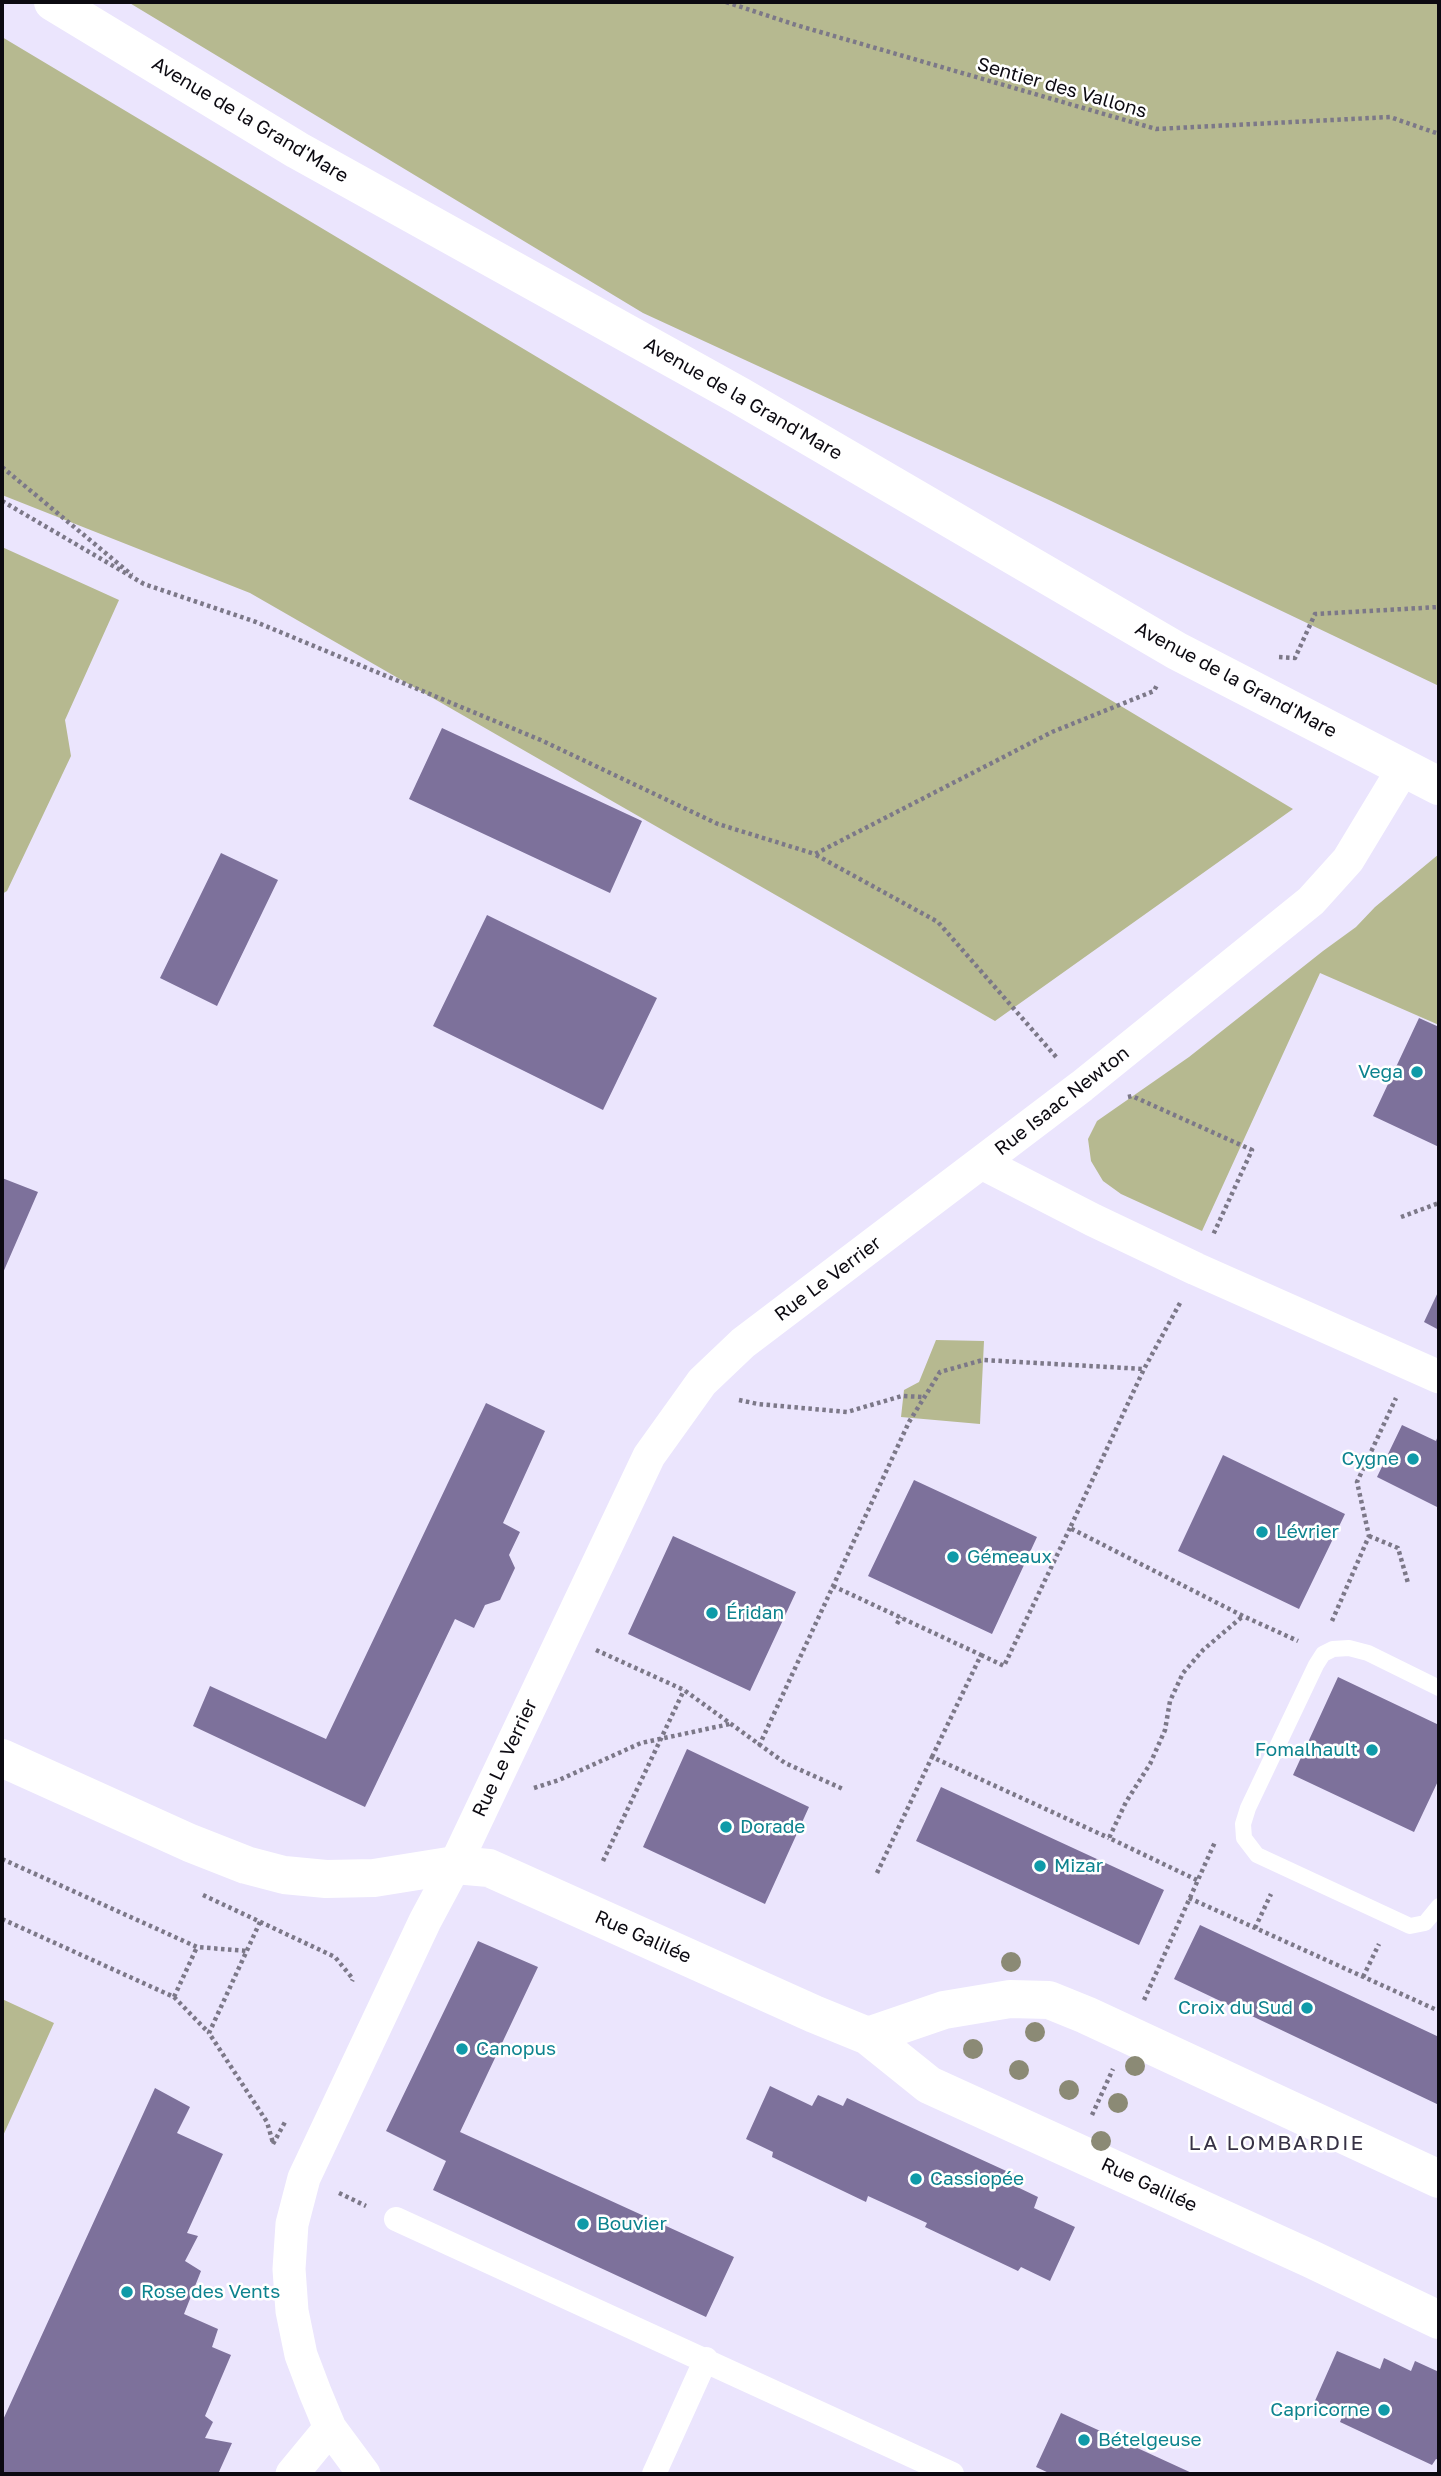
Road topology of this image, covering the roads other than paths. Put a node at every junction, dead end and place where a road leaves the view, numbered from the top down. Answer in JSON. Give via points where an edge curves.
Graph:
{"nodes":[{"id":1,"x":53,"y":2,"type":"edge"},
{"id":2,"x":1403,"y":769,"type":"junction"},
{"id":3,"x":1439,"y":786,"type":"edge"},
{"id":4,"x":982,"y":1163,"type":"junction"},
{"id":5,"x":1439,"y":1377,"type":"edge"},
{"id":6,"x":1439,"y":1688,"type":"edge"},
{"id":7,"x":2,"y":1758,"type":"edge"},
{"id":8,"x":455,"y":1865,"type":"junction"},
{"id":9,"x":1439,"y":1906,"type":"edge"},
{"id":10,"x":868,"y":2036,"type":"junction"},
{"id":11,"x":1439,"y":2179,"type":"edge"},
{"id":12,"x":396,"y":2219,"type":"dead end"},
{"id":13,"x":1439,"y":2320,"type":"edge"},
{"id":14,"x":706,"y":2359,"type":"junction"},
{"id":15,"x":331,"y":2428,"type":"junction"},
{"id":16,"x":292,"y":2474,"type":"edge"},
{"id":17,"x":364,"y":2474,"type":"edge"},
{"id":18,"x":654,"y":2474,"type":"edge"},
{"id":19,"x":952,"y":2474,"type":"edge"}],
"edges":[{"from":1,"to":2,"type":"street","name":"Avenue de la Grand'Mare","via":[[297,150],[740,396],[1177,651]]},
{"from":2,"to":3,"type":"street","name":"Avenue de la Grand'Mare"},
{"from":2,"to":4,"type":"street","name":"Rue Isaac Newton","via":[[1348,860],[1311,901]]},
{"from":4,"to":5,"type":"street","name":"Rue Isaac Newton","via":[[1196,1269]]},
{"from":4,"to":8,"type":"street","name":"Rue Le Verrier","via":[[743,1343],[702,1382],[649,1456]]},
{"from":6,"to":9,"type":"lane","via":[[1368,1653],[1349,1648],[1323,1654],[1243,1824],[1244,1838],[1257,1855],[1410,1926],[1425,1923]]},
{"from":7,"to":8,"type":"street","name":"Rue Galilée","via":[[190,1843],[284,1875],[374,1878]]},
{"from":8,"to":10,"type":"street","name":"Rue Galilée","via":[[489,1867]]},
{"from":8,"to":15,"type":"street","name":"Rue Le Verrier","via":[[304,2178],[292,2224],[292,2311],[301,2355]]},
{"from":10,"to":11,"type":"street","via":[[944,2010],[1010,1999],[1048,2000]]},
{"from":10,"to":13,"type":"street","name":"Rue Galilée","via":[[929,2085]]},
{"from":12,"to":14,"type":"street"},
{"from":14,"to":18,"type":"street"},
{"from":14,"to":19,"type":"street"},
{"from":15,"to":16,"type":"street"},
{"from":15,"to":17,"type":"street","name":"Rue Le Verrier"}]}
